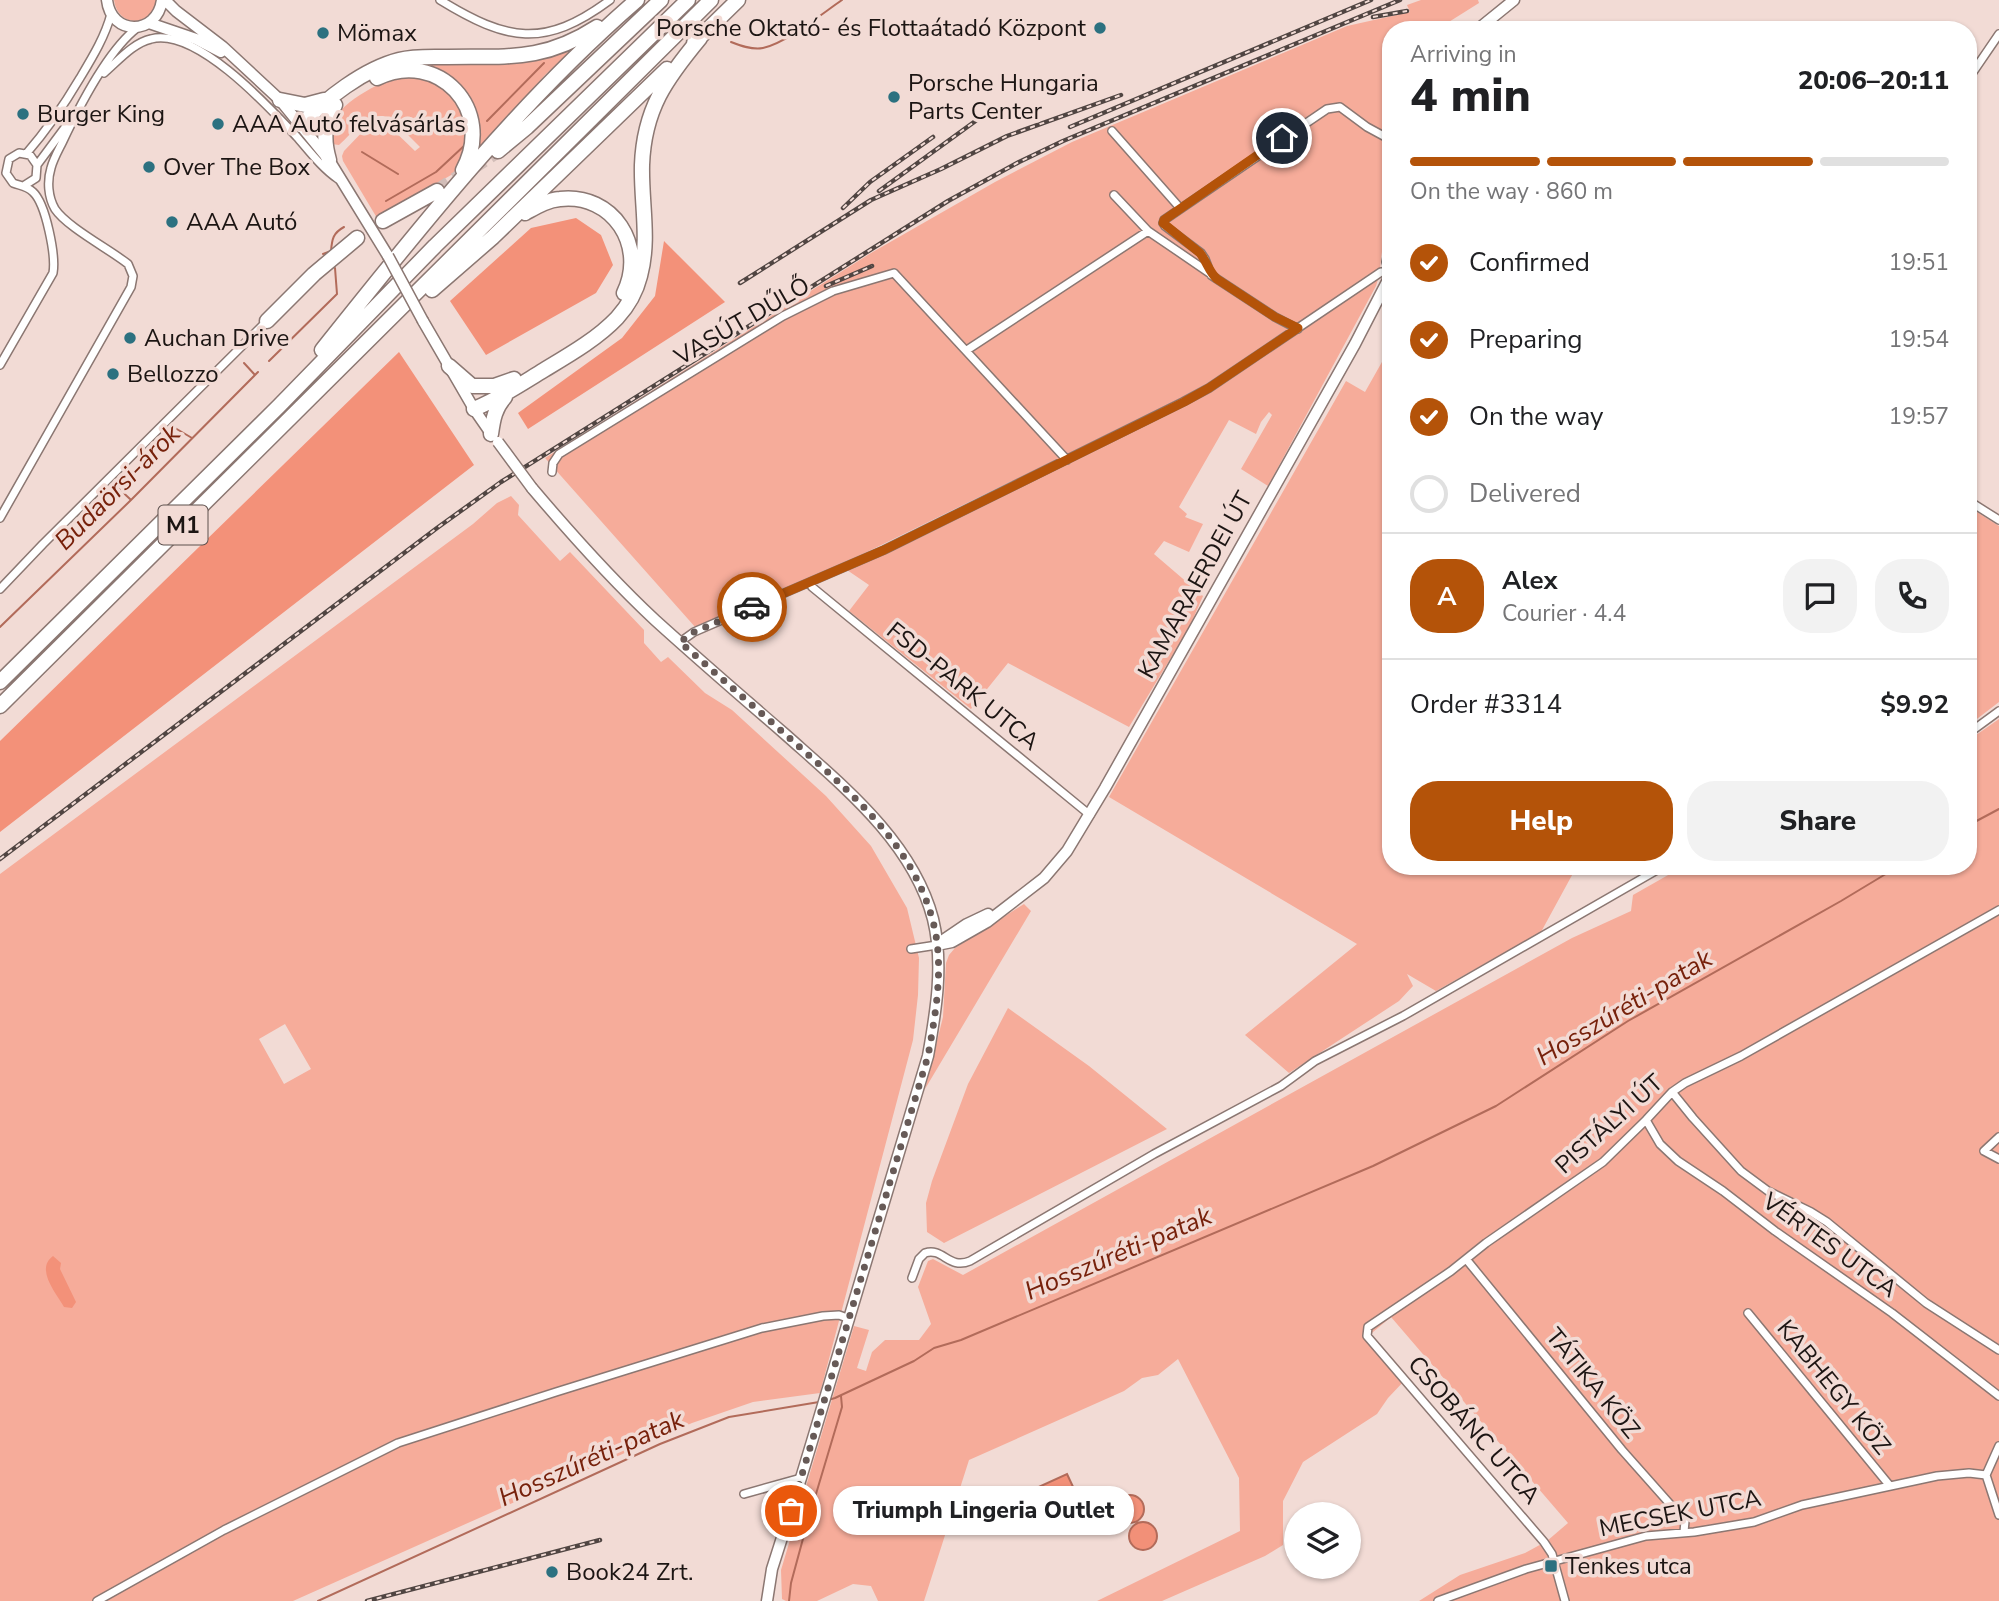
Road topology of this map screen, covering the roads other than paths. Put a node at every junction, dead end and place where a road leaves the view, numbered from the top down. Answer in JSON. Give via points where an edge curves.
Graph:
{"nodes":[{"id":1,"x":164,"y":0,"type":"edge"},
{"id":2,"x":440,"y":0,"type":"edge"},
{"id":3,"x":610,"y":0,"type":"edge"},
{"id":4,"x":661,"y":0,"type":"edge"},
{"id":5,"x":688,"y":0,"type":"edge"},
{"id":6,"x":710,"y":0,"type":"edge"},
{"id":7,"x":738,"y":0,"type":"edge"},
{"id":8,"x":1514,"y":0,"type":"edge"},
{"id":9,"x":635,"y":1,"type":"edge"},
{"id":10,"x":107,"y":4,"type":"edge"},
{"id":11,"x":1488,"y":21,"type":"edge"},
{"id":12,"x":144,"y":25,"type":"junction"},
{"id":13,"x":1999,"y":34,"type":"edge"},
{"id":14,"x":700,"y":38,"type":"junction"},
{"id":15,"x":235,"y":59,"type":"junction"},
{"id":16,"x":1977,"y":66,"type":"edge"},
{"id":17,"x":98,"y":78,"type":"junction"},
{"id":18,"x":336,"y":99,"type":"junction"},
{"id":19,"x":280,"y":100,"type":"junction"},
{"id":20,"x":82,"y":104,"type":"junction"},
{"id":21,"x":301,"y":125,"type":"junction"},
{"id":22,"x":1112,"y":131,"type":"dead end"},
{"id":23,"x":1382,"y":135,"type":"edge"},
{"id":24,"x":498,"y":151,"type":"tunnel mouth"},
{"id":25,"x":26,"y":154,"type":"junction"},
{"id":26,"x":329,"y":160,"type":"junction"},
{"id":27,"x":37,"y":165,"type":"junction"},
{"id":28,"x":343,"y":182,"type":"junction"},
{"id":29,"x":25,"y":185,"type":"junction"},
{"id":30,"x":441,"y":195,"type":"junction"},
{"id":31,"x":1114,"y":195,"type":"dead end"},
{"id":32,"x":1180,"y":208,"type":"junction"},
{"id":33,"x":383,"y":221,"type":"dead end"},
{"id":34,"x":1148,"y":231,"type":"junction"},
{"id":35,"x":493,"y":237,"type":"junction"},
{"id":36,"x":357,"y":238,"type":"dead end"},
{"id":37,"x":1382,"y":272,"type":"edge"},
{"id":38,"x":1211,"y":275,"type":"junction"},
{"id":39,"x":1382,"y":290,"type":"edge"},
{"id":40,"x":401,"y":309,"type":"junction"},
{"id":41,"x":267,"y":321,"type":"joint"},
{"id":42,"x":1298,"y":328,"type":"junction"},
{"id":43,"x":967,"y":350,"type":"junction"},
{"id":44,"x":0,"y":365,"type":"edge"},
{"id":45,"x":449,"y":366,"type":"junction"},
{"id":46,"x":512,"y":385,"type":"junction"},
{"id":47,"x":279,"y":406,"type":"junction"},
{"id":48,"x":474,"y":409,"type":"junction"},
{"id":49,"x":495,"y":438,"type":"junction"},
{"id":50,"x":1067,"y":460,"type":"junction"},
{"id":51,"x":552,"y":472,"type":"dead end"},
{"id":52,"x":1977,"y":506,"type":"edge"},
{"id":53,"x":0,"y":518,"type":"edge"},
{"id":54,"x":1999,"y":520,"type":"edge"},
{"id":55,"x":812,"y":587,"type":"dead end"},
{"id":56,"x":0,"y":589,"type":"edge"},
{"id":57,"x":680,"y":642,"type":"junction"},
{"id":58,"x":0,"y":682,"type":"edge"},
{"id":59,"x":0,"y":706,"type":"edge"},
{"id":60,"x":1999,"y":711,"type":"edge"},
{"id":61,"x":1977,"y":727,"type":"edge"},
{"id":62,"x":1090,"y":815,"type":"junction"},
{"id":63,"x":1648,"y":875,"type":"edge"},
{"id":64,"x":1015,"y":901,"type":"junction"},
{"id":65,"x":1999,"y":910,"type":"edge"},
{"id":66,"x":933,"y":919,"type":"junction"},
{"id":67,"x":967,"y":924,"type":"junction"},
{"id":68,"x":937,"y":945,"type":"junction"},
{"id":69,"x":911,"y":949,"type":"dead end"},
{"id":70,"x":1672,"y":1092,"type":"junction"},
{"id":71,"x":1646,"y":1121,"type":"junction"},
{"id":72,"x":1999,"y":1137,"type":"edge"},
{"id":73,"x":1999,"y":1159,"type":"edge"},
{"id":74,"x":1466,"y":1259,"type":"junction"},
{"id":75,"x":912,"y":1278,"type":"dead end"},
{"id":76,"x":1748,"y":1313,"type":"dead end"},
{"id":77,"x":850,"y":1318,"type":"junction"},
{"id":78,"x":1368,"y":1327,"type":"joint"},
{"id":79,"x":1999,"y":1350,"type":"edge"},
{"id":80,"x":1999,"y":1396,"type":"edge"},
{"id":81,"x":1999,"y":1446,"type":"edge"},
{"id":82,"x":1986,"y":1475,"type":"junction"},
{"id":83,"x":801,"y":1478,"type":"junction"},
{"id":84,"x":1890,"y":1486,"type":"junction"},
{"id":85,"x":744,"y":1494,"type":"dead end"},
{"id":86,"x":1999,"y":1515,"type":"edge"},
{"id":87,"x":1684,"y":1532,"type":"junction"},
{"id":88,"x":776,"y":1560,"type":"junction"},
{"id":89,"x":1553,"y":1560,"type":"junction"},
{"id":90,"x":97,"y":1601,"type":"edge"},
{"id":91,"x":767,"y":1601,"type":"edge"},
{"id":92,"x":774,"y":1601,"type":"edge"},
{"id":93,"x":1438,"y":1601,"type":"edge"},
{"id":94,"x":1565,"y":1601,"type":"edge"}],
"edges":[{"from":1,"to":12,"type":"street","via":[[159,13]]},
{"from":1,"to":15,"type":"street"},
{"from":2,"to":3,"type":"street","via":[[492,28],[523,34],[565,27]]},
{"from":4,"to":24,"type":"highway"},
{"from":5,"to":47,"type":"highway","number":"M1","via":[[435,246]]},
{"from":6,"to":40,"type":"highway","number":"M1"},
{"from":7,"to":14,"type":"highway"},
{"from":8,"to":11,"type":"street"},
{"from":9,"to":18,"type":"highway","via":[[583,36],[550,50],[401,60],[370,71]]},
{"from":9,"to":30,"type":"highway","via":[[568,62]]},
{"from":10,"to":12,"type":"street","via":[[123,25]]},
{"from":10,"to":25,"type":"street","via":[[107,28],[92,58]]},
{"from":12,"to":15,"type":"street","via":[[196,39]]},
{"from":12,"to":17,"type":"street","via":[[130,33]]},
{"from":13,"to":16,"type":"street"},
{"from":14,"to":35,"type":"highway"},
{"from":14,"to":46,"type":"highway","via":[[672,71],[648,128],[642,165],[645,250],[633,296],[615,319],[584,345]]},
{"from":15,"to":19,"type":"street"},
{"from":17,"to":20,"type":"street"},
{"from":17,"to":28,"type":"street","via":[[147,40],[169,38],[189,45],[216,61],[260,99]]},
{"from":18,"to":19,"type":"highway","via":[[310,105]]},
{"from":18,"to":21,"type":"highway"},
{"from":18,"to":26,"type":"highway","via":[[324,142]]},
{"from":18,"to":30,"type":"highway","via":[[392,72],[407,70],[449,84],[466,106],[474,132],[469,158]]},
{"from":19,"to":21,"type":"street"},
{"from":20,"to":27,"type":"street"},
{"from":20,"to":53,"type":"street","via":[[51,167],[49,195],[65,220],[128,264],[133,282]]},
{"from":21,"to":26,"type":"street"},
{"from":22,"to":32,"type":"street"},
{"from":23,"to":32,"type":"street","via":[[1349,111],[1327,108]]},
{"from":25,"to":27,"type":"street"},
{"from":25,"to":29,"type":"street","via":[[11,157],[5,168],[10,181]]},
{"from":26,"to":28,"type":"street"},
{"from":27,"to":29,"type":"street","via":[[36,178]]},
{"from":28,"to":45,"type":"street","bridge":true},
{"from":29,"to":44,"type":"street","via":[[41,203],[55,264]]},
{"from":30,"to":33,"type":"highway"},
{"from":30,"to":47,"type":"highway"},
{"from":31,"to":34,"type":"street"},
{"from":32,"to":38,"type":"street","via":[[1163,223],[1200,253]]},
{"from":34,"to":38,"type":"street"},
{"from":34,"to":43,"type":"street"},
{"from":35,"to":40,"type":"highway","via":[[420,300]]},
{"from":35,"to":46,"type":"highway","via":[[537,207],[569,198],[610,214],[627,237],[632,255],[629,280],[610,312]]},
{"from":36,"to":41,"type":"highway"},
{"from":37,"to":42,"type":"street"},
{"from":38,"to":42,"type":"street"},
{"from":39,"to":62,"type":"street","name":"KAMARAERDEI ÚT"},
{"from":40,"to":59,"type":"highway","number":"M1"},
{"from":41,"to":56,"type":"street"},
{"from":42,"to":50,"type":"street","via":[[1209,388]]},
{"from":43,"to":50,"type":"street","name":"VASÚT DŰLŐ"},
{"from":43,"to":51,"type":"street","name":"VASÚT DŰLŐ","via":[[898,275],[879,276],[833,291],[783,316],[559,454]]},
{"from":45,"to":46,"type":"highway","via":[[472,386]]},
{"from":45,"to":48,"type":"street"},
{"from":46,"to":48,"type":"highway"},
{"from":46,"to":49,"type":"highway","via":[[494,414]]},
{"from":47,"to":58,"type":"highway","number":"M1"},
{"from":48,"to":49,"type":"street"},
{"from":49,"to":57,"type":"street","bridge":true,"via":[[570,534]]},
{"from":50,"to":57,"type":"street","via":[[884,550]]},
{"from":52,"to":54,"type":"street"},
{"from":55,"to":62,"type":"street","name":"FSD-PARK UTCA"},
{"from":57,"to":66,"type":"street","via":[[873,816],[907,862]]},
{"from":60,"to":61,"type":"street"},
{"from":62,"to":64,"type":"street","name":"KAMARAERDEI ÚT","via":[[1055,867]]},
{"from":63,"to":75,"type":"street","via":[[970,1261],[956,1264],[935,1252],[925,1253]]},
{"from":64,"to":67,"type":"street","name":"KAMARAERDEI ÚT"},
{"from":64,"to":68,"type":"street","name":"KAMARAERDEI ÚT","via":[[952,942]]},
{"from":65,"to":70,"type":"street","name":"PISTÁLYI ÚT"},
{"from":66,"to":67,"type":"street","via":[[949,928]]},
{"from":66,"to":68,"type":"street"},
{"from":67,"to":68,"type":"street","name":"KAMARAERDEI ÚT"},
{"from":68,"to":69,"type":"street"},
{"from":68,"to":77,"type":"street","via":[[938,986],[928,1056]]},
{"from":70,"to":71,"type":"street","name":"PISTÁLYI ÚT"},
{"from":70,"to":79,"type":"street","via":[[1756,1183],[1827,1222],[1926,1303]]},
{"from":71,"to":74,"type":"street","name":"PISTÁLYI ÚT","via":[[1603,1162]]},
{"from":71,"to":80,"type":"street","name":"VÉRTES UTCA","via":[[1678,1161],[1892,1313]]},
{"from":72,"to":73,"type":"street","via":[[1984,1151]]},
{"from":74,"to":78,"type":"street","name":"PISTÁLYI ÚT"},
{"from":74,"to":87,"type":"street","name":"TÁTIKA KÖZ","via":[[1685,1521]]},
{"from":76,"to":84,"type":"street","name":"KABHEGY KÖZ"},
{"from":77,"to":83,"type":"street"},
{"from":77,"to":90,"type":"street","via":[[823,1316],[762,1328],[398,1443],[224,1530]]},
{"from":78,"to":89,"type":"street","name":"CSOBÁNC UTCA","via":[[1367,1336],[1545,1542]]},
{"from":81,"to":82,"type":"street"},
{"from":82,"to":84,"type":"street","name":"MECSEK UTCA","via":[[1954,1474]]},
{"from":82,"to":86,"type":"street"},
{"from":83,"to":85,"type":"street"},
{"from":83,"to":88,"type":"street"},
{"from":84,"to":87,"type":"street","name":"MECSEK UTCA","via":[[1754,1522]]},
{"from":87,"to":89,"type":"street","name":"MECSEK UTCA","via":[[1646,1536]]},
{"from":88,"to":91,"type":"street"},
{"from":88,"to":92,"type":"street"},
{"from":89,"to":93,"type":"street","name":"MECSEK UTCA"},
{"from":89,"to":94,"type":"street"}]}
